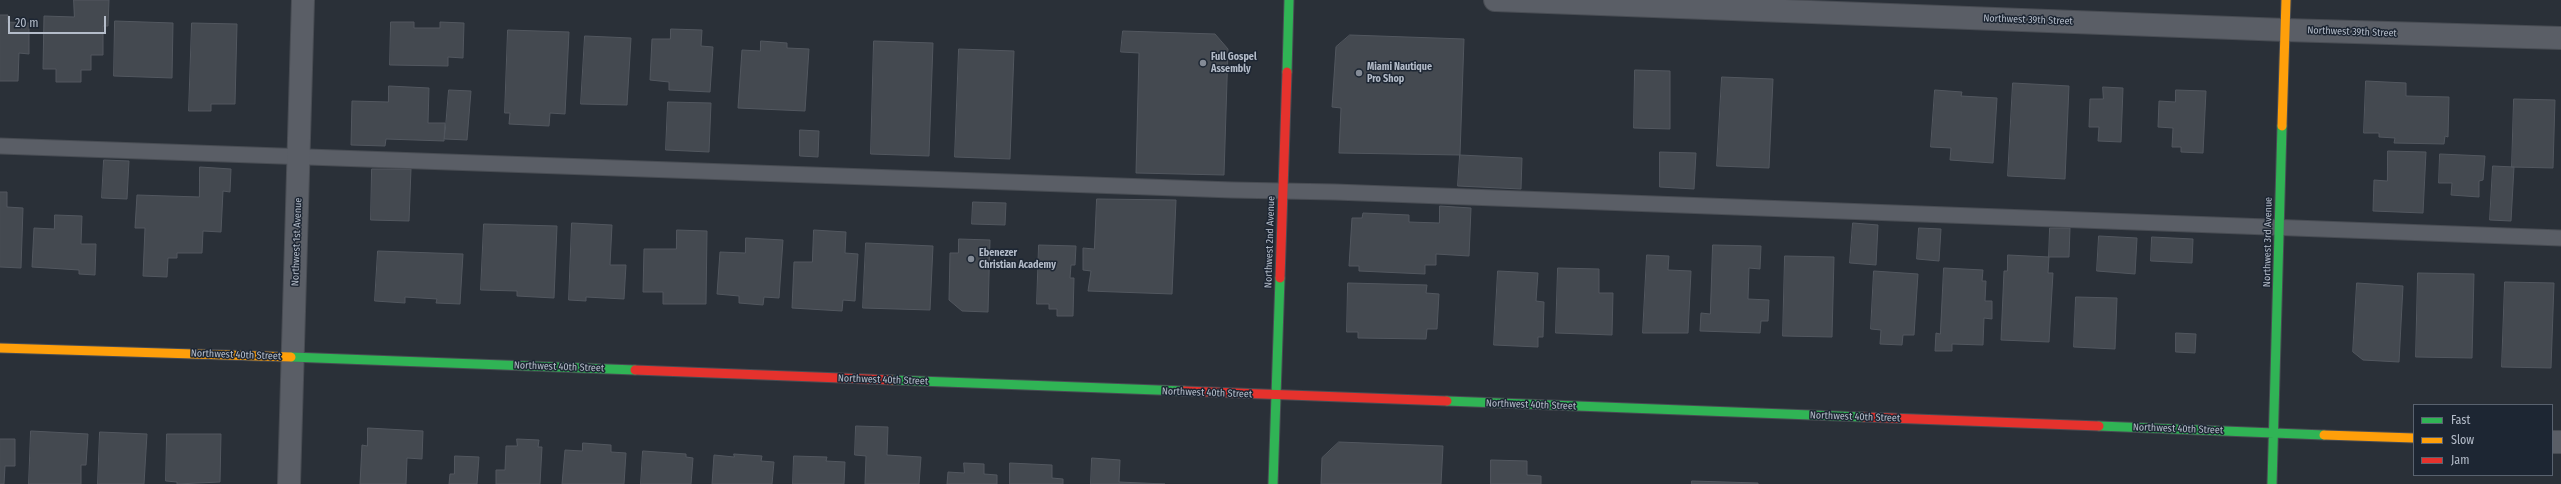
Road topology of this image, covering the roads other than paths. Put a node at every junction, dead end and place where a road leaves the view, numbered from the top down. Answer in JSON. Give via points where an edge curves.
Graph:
{"nodes":[{"id":1,"x":303,"y":0,"type":"edge"},
{"id":2,"x":1288,"y":0,"type":"edge"},
{"id":3,"x":1495,"y":0,"type":"edge"},
{"id":4,"x":2286,"y":0,"type":"edge"},
{"id":5,"x":2285,"y":30,"type":"junction"},
{"id":6,"x":2561,"y":38,"type":"edge"},
{"id":7,"x":0,"y":146,"type":"edge"},
{"id":8,"x":299,"y":157,"type":"junction"},
{"id":9,"x":1282,"y":192,"type":"junction"},
{"id":10,"x":2279,"y":227,"type":"junction"},
{"id":11,"x":2561,"y":238,"type":"edge"},
{"id":12,"x":0,"y":348,"type":"edge"},
{"id":13,"x":294,"y":357,"type":"junction"},
{"id":14,"x":1276,"y":396,"type":"junction"},
{"id":15,"x":2274,"y":433,"type":"junction"},
{"id":16,"x":2413,"y":438,"type":"edge"},
{"id":17,"x":289,"y":484,"type":"edge"},
{"id":18,"x":1273,"y":484,"type":"edge"},
{"id":19,"x":2272,"y":484,"type":"edge"}],
"edges":[{"from":1,"to":8,"type":"street","name":"Northwest 1st Avenue"},
{"from":2,"to":9,"type":"street","name":"Northwest 2nd Avenue"},
{"from":3,"to":5,"type":"street","name":"Northwest 39th Street"},
{"from":4,"to":5,"type":"street","name":"Northwest 3rd Avenue"},
{"from":5,"to":6,"type":"street","name":"Northwest 39th Street"},
{"from":5,"to":10,"type":"street","name":"Northwest 3rd Avenue"},
{"from":7,"to":8,"type":"lane"},
{"from":8,"to":9,"type":"lane"},
{"from":8,"to":13,"type":"street","name":"Northwest 1st Avenue"},
{"from":9,"to":10,"type":"lane"},
{"from":9,"to":14,"type":"street","name":"Northwest 2nd Avenue"},
{"from":10,"to":11,"type":"lane"},
{"from":10,"to":15,"type":"street","name":"Northwest 3rd Avenue"},
{"from":12,"to":13,"type":"street","name":"Northwest 40th Street"},
{"from":13,"to":14,"type":"street","name":"Northwest 40th Street"},
{"from":13,"to":17,"type":"street","name":"Northwest 1st Avenue"},
{"from":14,"to":15,"type":"street","name":"Northwest 40th Street"},
{"from":14,"to":18,"type":"street","name":"Northwest 2nd Avenue"},
{"from":15,"to":16,"type":"street","name":"Northwest 40th Street"},
{"from":15,"to":19,"type":"street","name":"Northwest 3rd Avenue"}]}
